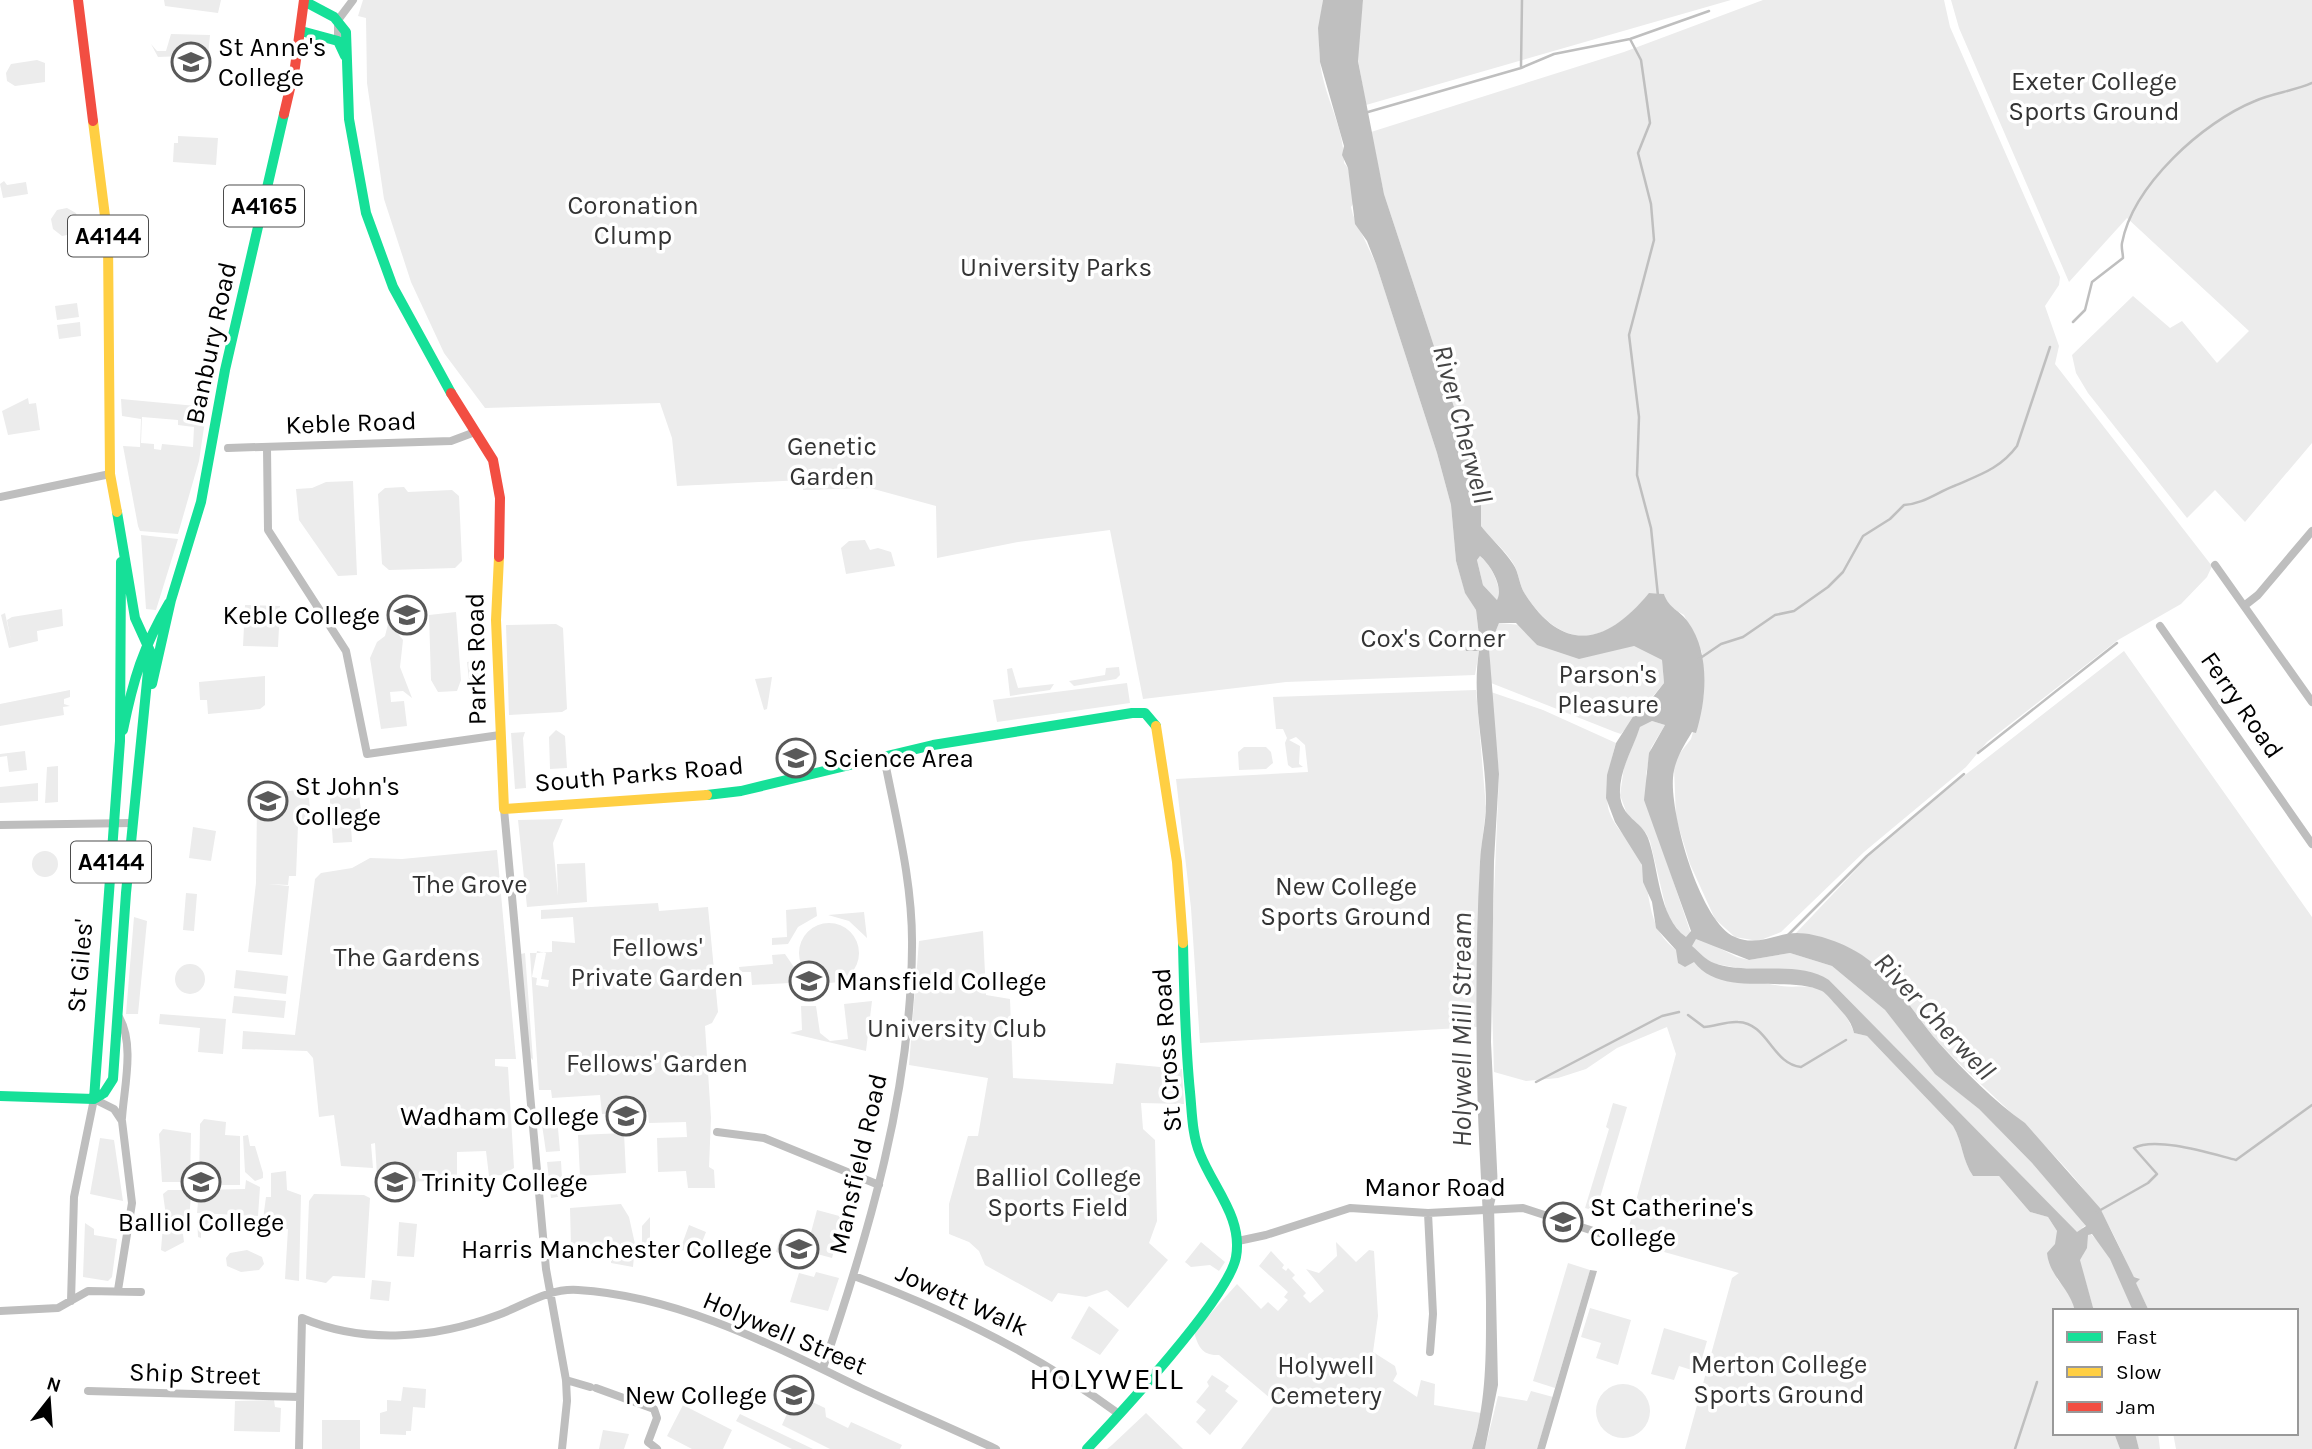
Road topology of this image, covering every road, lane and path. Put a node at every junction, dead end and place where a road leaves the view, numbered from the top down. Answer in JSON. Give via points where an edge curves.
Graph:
{"nodes":[{"id":1,"x":78,"y":0,"type":"edge"},
{"id":2,"x":304,"y":0,"type":"edge"},
{"id":3,"x":353,"y":0,"type":"edge"},
{"id":4,"x":338,"y":20,"type":"junction"},
{"id":5,"x":301,"y":31,"type":"junction"},
{"id":6,"x":338,"y":41,"type":"junction"},
{"id":7,"x":345,"y":56,"type":"junction"},
{"id":8,"x":475,"y":432,"type":"junction"},
{"id":9,"x":213,"y":448,"type":"joint"},
{"id":10,"x":228,"y":448,"type":"dead end"},
{"id":11,"x":267,"y":448,"type":"junction"},
{"id":12,"x":110,"y":474,"type":"junction"},
{"id":13,"x":0,"y":497,"type":"edge"},
{"id":14,"x":2312,"y":531,"type":"edge"},
{"id":15,"x":122,"y":551,"type":"junction"},
{"id":16,"x":2215,"y":565,"type":"dead end"},
{"id":17,"x":171,"y":600,"type":"junction"},
{"id":18,"x":2244,"y":606,"type":"junction"},
{"id":19,"x":133,"y":607,"type":"junction"},
{"id":20,"x":158,"y":620,"type":"junction"},
{"id":21,"x":2160,"y":626,"type":"dead end"},
{"id":22,"x":146,"y":642,"type":"junction"},
{"id":23,"x":148,"y":690,"type":"junction"},
{"id":24,"x":2312,"y":702,"type":"edge"},
{"id":25,"x":1149,"y":716,"type":"joint"},
{"id":26,"x":500,"y":735,"type":"junction"},
{"id":27,"x":120,"y":741,"type":"junction"},
{"id":28,"x":884,"y":757,"type":"junction"},
{"id":29,"x":504,"y":808,"type":"junction"},
{"id":30,"x":114,"y":822,"type":"junction"},
{"id":31,"x":133,"y":823,"type":"junction"},
{"id":32,"x":0,"y":825,"type":"edge"},
{"id":33,"x":2312,"y":844,"type":"edge"},
{"id":34,"x":116,"y":1013,"type":"junction"},
{"id":35,"x":0,"y":1097,"type":"edge"},
{"id":36,"x":93,"y":1099,"type":"junction"},
{"id":37,"x":122,"y":1121,"type":"junction"},
{"id":38,"x":717,"y":1132,"type":"dead end"},
{"id":39,"x":879,"y":1185,"type":"junction"},
{"id":40,"x":1428,"y":1213,"type":"junction"},
{"id":41,"x":1238,"y":1241,"type":"junction"},
{"id":42,"x":1630,"y":1242,"type":"dead end"},
{"id":43,"x":854,"y":1276,"type":"junction"},
{"id":44,"x":118,"y":1290,"type":"junction"},
{"id":45,"x":141,"y":1292,"type":"dead end"},
{"id":46,"x":549,"y":1292,"type":"junction"},
{"id":47,"x":71,"y":1301,"type":"junction"},
{"id":48,"x":0,"y":1311,"type":"edge"},
{"id":49,"x":1430,"y":1352,"type":"dead end"},
{"id":50,"x":823,"y":1368,"type":"junction"},
{"id":51,"x":566,"y":1380,"type":"junction"},
{"id":52,"x":88,"y":1391,"type":"dead end"},
{"id":53,"x":300,"y":1397,"type":"junction"},
{"id":54,"x":1119,"y":1414,"type":"junction"},
{"id":55,"x":299,"y":1449,"type":"edge"},
{"id":56,"x":562,"y":1449,"type":"edge"},
{"id":57,"x":657,"y":1449,"type":"edge"},
{"id":58,"x":996,"y":1449,"type":"edge"},
{"id":59,"x":1087,"y":1449,"type":"edge"}],
"edges":[{"from":1,"to":12,"type":"main road","number":"A4144","via":[[108,240]]},
{"from":2,"to":4,"type":"main road"},
{"from":2,"to":5,"type":"main road","name":"Banbury Road","number":"A4165"},
{"from":3,"to":4,"type":"street"},
{"from":4,"to":6,"type":"street","name":"Parks Road"},
{"from":4,"to":7,"type":"main road","name":"Parks Road","via":[[348,38]]},
{"from":5,"to":6,"type":"main road"},
{"from":5,"to":9,"type":"main road","name":"Banbury Road","number":"A4165","via":[[225,370]]},
{"from":6,"to":7,"type":"main road","name":"Parks Road"},
{"from":7,"to":8,"type":"main road","name":"Parks Road","via":[[349,132],[361,200],[420,344]]},
{"from":8,"to":11,"type":"street","name":"Keble Road","via":[[451,441]]},
{"from":8,"to":26,"type":"main road","name":"Parks Road","via":[[493,460],[498,483]]},
{"from":9,"to":17,"type":"main road","name":"St Giles'","number":"A4165"},
{"from":10,"to":11,"type":"street","name":"Keble Road"},
{"from":11,"to":26,"type":"street","via":[[268,530],[346,651],[368,754]]},
{"from":12,"to":13,"type":"street"},
{"from":12,"to":15,"type":"main road","name":"St Giles'","number":"A4144"},
{"from":14,"to":18,"type":"street"},
{"from":15,"to":19,"type":"main road","name":"St Giles'","number":"A4144"},
{"from":15,"to":27,"type":"main road","name":"St Giles'","number":"A4144"},
{"from":16,"to":18,"type":"street"},
{"from":17,"to":20,"type":"main road","name":"St Giles'","number":"A4165"},
{"from":17,"to":23,"type":"main road","name":"St Giles'","number":"A4165","via":[[155,678]]},
{"from":18,"to":24,"type":"street"},
{"from":19,"to":20,"type":"main road","via":[[141,620]]},
{"from":19,"to":22,"type":"main road","name":"St Giles'","number":"A4144"},
{"from":20,"to":22,"type":"main road","name":"St Giles'","number":"A4144"},
{"from":21,"to":33,"type":"street","name":"Ferry Road"},
{"from":22,"to":23,"type":"main road","name":"St Giles'","number":"A4144","via":[[150,651]]},
{"from":22,"to":27,"type":"main road","name":"St Giles'","number":"A4144"},
{"from":23,"to":31,"type":"main road","name":"St Giles'","number":"A4144"},
{"from":25,"to":28,"type":"main road","name":"South Parks Road","via":[[1140,713],[1048,725]]},
{"from":25,"to":41,"type":"main road","name":"St Cross Road","via":[[1156,725],[1180,902],[1190,1106],[1196,1142],[1202,1162],[1225,1198]]},
{"from":26,"to":29,"type":"main road","name":"Parks Road"},
{"from":27,"to":30,"type":"main road","name":"St Giles'","number":"A4144"},
{"from":28,"to":29,"type":"main road","name":"South Parks Road","via":[[694,798]]},
{"from":28,"to":39,"type":"street","name":"Mansfield Road","via":[[907,880],[912,948],[900,1084]]},
{"from":29,"to":46,"type":"street","name":"Parks Road"},
{"from":30,"to":31,"type":"street"},
{"from":30,"to":32,"type":"street"},
{"from":30,"to":36,"type":"main road","name":"St Giles'","number":"A4144"},
{"from":31,"to":34,"type":"main road","name":"St Giles'","number":"A4144"},
{"from":34,"to":36,"type":"main road","name":"St Giles'","number":"A4144","via":[[113,1079],[104,1093]]},
{"from":34,"to":37,"type":"street","name":"St Giles'","via":[[126,1037]]},
{"from":35,"to":36,"type":"main road"},
{"from":36,"to":37,"type":"street","via":[[114,1109]]},
{"from":36,"to":47,"type":"street","via":[[74,1197]]},
{"from":37,"to":44,"type":"street","name":"St Giles'","via":[[132,1203]]},
{"from":38,"to":39,"type":"street","via":[[764,1138]]},
{"from":39,"to":43,"type":"street","name":"Mansfield Road"},
{"from":40,"to":41,"type":"street","name":"Manor Road","via":[[1350,1208]]},
{"from":40,"to":42,"type":"street","name":"Manor Road","via":[[1523,1208]]},
{"from":40,"to":49,"type":"street","via":[[1433,1314]]},
{"from":41,"to":54,"type":"main road","via":[[1227,1280]]},
{"from":43,"to":50,"type":"street","name":"Mansfield Road"},
{"from":43,"to":54,"type":"street","name":"Jowett Walk","via":[[934,1307],[1025,1351]]},
{"from":44,"to":45,"type":"street"},
{"from":44,"to":47,"type":"street","via":[[88,1291]]},
{"from":46,"to":50,"type":"street","name":"Holywell Street","via":[[592,1292],[677,1311],[741,1332]]},
{"from":46,"to":51,"type":"street","name":"Parks Road"},
{"from":46,"to":53,"type":"street","via":[[489,1318],[414,1337],[334,1330],[302,1318]]},
{"from":47,"to":48,"type":"street","via":[[58,1308]]},
{"from":50,"to":58,"type":"street","name":"Holywell Street"},
{"from":51,"to":56,"type":"street","name":"Parks Road"},
{"from":51,"to":57,"type":"street","via":[[654,1409],[657,1418],[648,1442]]},
{"from":52,"to":53,"type":"street","name":"Ship Street"},
{"from":53,"to":55,"type":"street"},
{"from":54,"to":59,"type":"main road"}]}
